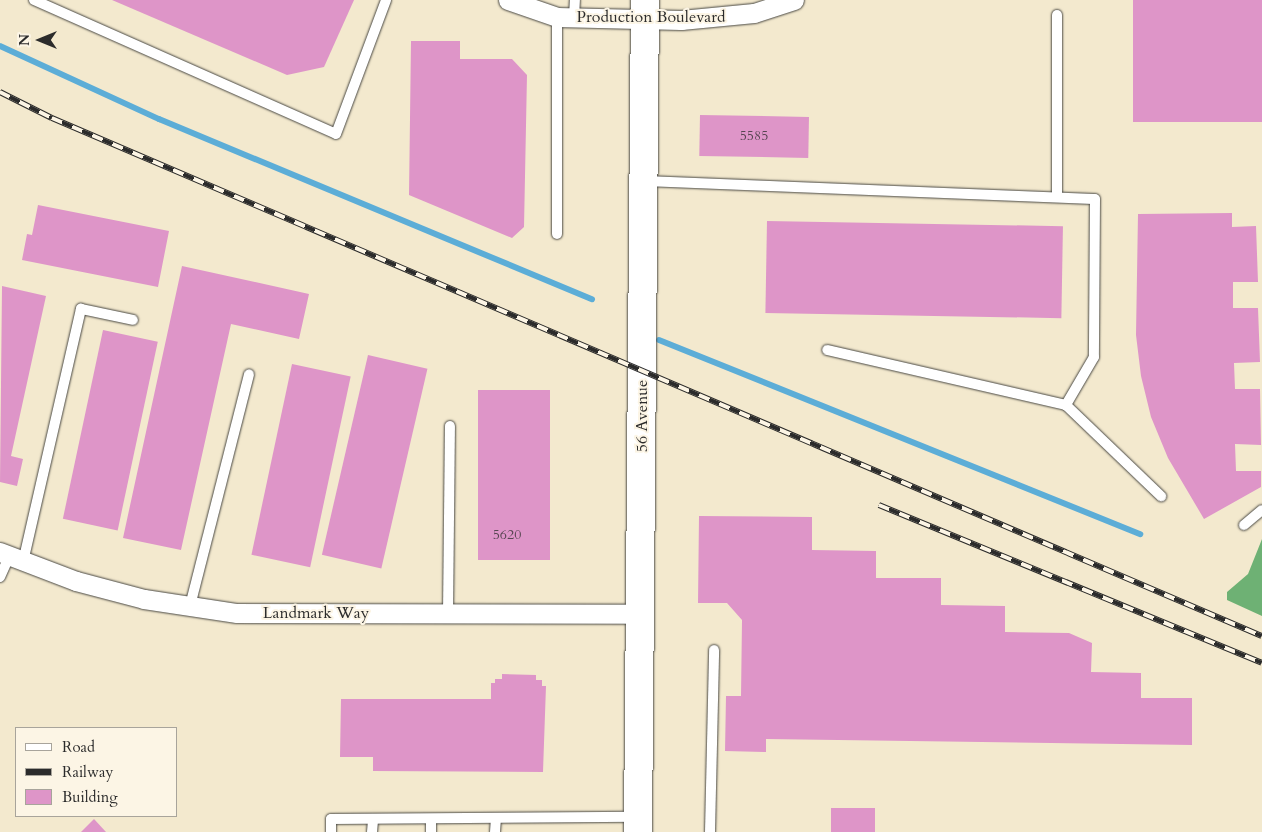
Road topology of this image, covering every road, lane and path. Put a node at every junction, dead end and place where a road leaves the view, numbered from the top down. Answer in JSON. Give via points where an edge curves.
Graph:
{"nodes":[{"id":1,"x":34,"y":0,"type":"edge"},
{"id":2,"x":386,"y":0,"type":"edge"},
{"id":3,"x":508,"y":0,"type":"edge"},
{"id":4,"x":794,"y":0,"type":"edge"},
{"id":5,"x":645,"y":9,"type":"edge"},
{"id":6,"x":569,"y":12,"type":"edge"},
{"id":7,"x":1057,"y":15,"type":"dead end"},
{"id":8,"x":644,"y":181,"type":"junction"},
{"id":9,"x":1057,"y":197,"type":"junction"},
{"id":10,"x":557,"y":234,"type":"dead end"},
{"id":11,"x":134,"y":320,"type":"dead end"},
{"id":12,"x":827,"y":350,"type":"dead end"},
{"id":13,"x":249,"y":374,"type":"dead end"},
{"id":14,"x":1066,"y":406,"type":"junction"},
{"id":15,"x":450,"y":426,"type":"dead end"},
{"id":16,"x":1161,"y":496,"type":"dead end"},
{"id":17,"x":1262,"y":510,"type":"edge"},
{"id":18,"x":1244,"y":525,"type":"dead end"},
{"id":19,"x":11,"y":557,"type":"edge"},
{"id":20,"x":0,"y":577,"type":"edge"},
{"id":21,"x":190,"y":606,"type":"junction"},
{"id":22,"x":448,"y":613,"type":"junction"},
{"id":23,"x":640,"y":614,"type":"junction"},
{"id":24,"x":714,"y":650,"type":"dead end"},
{"id":25,"x":496,"y":819,"type":"junction"},
{"id":26,"x":373,"y":820,"type":"junction"},
{"id":27,"x":432,"y":820,"type":"junction"},
{"id":28,"x":638,"y":824,"type":"edge"},
{"id":29,"x":331,"y":832,"type":"edge"},
{"id":30,"x":372,"y":832,"type":"edge"},
{"id":31,"x":431,"y":832,"type":"edge"},
{"id":32,"x":495,"y":832,"type":"edge"},
{"id":33,"x":710,"y":832,"type":"edge"}],
"edges":[{"from":1,"to":2,"type":"lane","via":[[336,134]]},
{"from":3,"to":6,"type":"street","name":"Production Boulevard"},
{"from":4,"to":5,"type":"street","name":"Production Boulevard","via":[[754,13],[721,18]]},
{"from":5,"to":6,"type":"street","name":"Production Boulevard"},
{"from":5,"to":8,"type":"main road","name":"56 Avenue"},
{"from":6,"to":10,"type":"lane"},
{"from":7,"to":9,"type":"lane"},
{"from":8,"to":9,"type":"lane"},
{"from":8,"to":23,"type":"main road","name":"56 Avenue"},
{"from":9,"to":14,"type":"lane","via":[[1095,198],[1094,357]]},
{"from":11,"to":19,"type":"lane","via":[[81,309]]},
{"from":12,"to":14,"type":"lane"},
{"from":13,"to":21,"type":"lane"},
{"from":14,"to":16,"type":"lane"},
{"from":15,"to":22,"type":"lane"},
{"from":17,"to":18,"type":"lane"},
{"from":19,"to":20,"type":"lane"},
{"from":19,"to":21,"type":"street","name":"Landmark Way","via":[[144,599]]},
{"from":21,"to":22,"type":"street","name":"Landmark Way","via":[[237,613]]},
{"from":22,"to":23,"type":"street","name":"Landmark Way"},
{"from":23,"to":28,"type":"main road","name":"56 Avenue"},
{"from":24,"to":33,"type":"lane"},
{"from":25,"to":27,"type":"lane"},
{"from":25,"to":28,"type":"lane"},
{"from":25,"to":32,"type":"lane"},
{"from":26,"to":27,"type":"lane"},
{"from":26,"to":29,"type":"lane","via":[[331,819]]},
{"from":26,"to":30,"type":"lane"},
{"from":27,"to":31,"type":"lane"}]}
